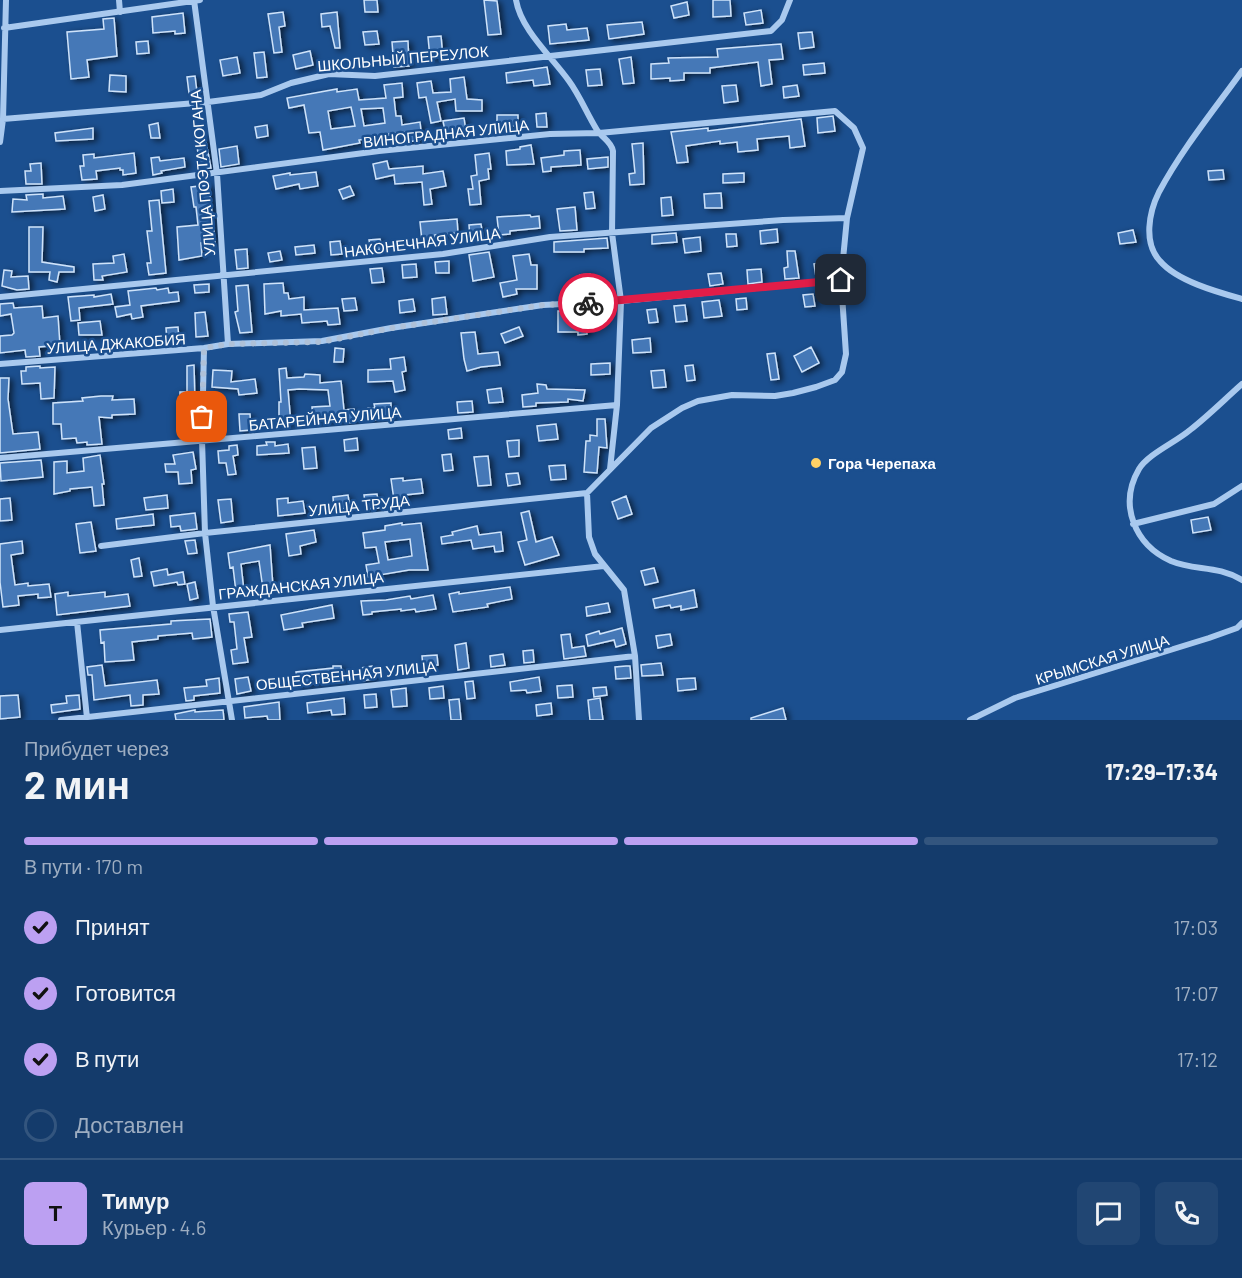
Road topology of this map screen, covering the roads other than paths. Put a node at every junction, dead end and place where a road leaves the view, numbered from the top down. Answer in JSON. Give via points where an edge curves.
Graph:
{"nodes":[{"id":1,"x":6,"y":0,"type":"edge"},
{"id":2,"x":119,"y":0,"type":"edge"},
{"id":3,"x":194,"y":0,"type":"edge"},
{"id":4,"x":200,"y":0,"type":"edge"},
{"id":5,"x":516,"y":0,"type":"edge"},
{"id":6,"x":790,"y":0,"type":"edge"},
{"id":7,"x":120,"y":12,"type":"junction"},
{"id":8,"x":4,"y":28,"type":"junction"},
{"id":9,"x":548,"y":57,"type":"junction"},
{"id":10,"x":1242,"y":71,"type":"edge"},
{"id":11,"x":208,"y":102,"type":"junction"},
{"id":12,"x":3,"y":119,"type":"junction"},
{"id":13,"x":599,"y":133,"type":"junction"},
{"id":14,"x":0,"y":142,"type":"edge"},
{"id":15,"x":217,"y":174,"type":"junction"},
{"id":16,"x":0,"y":191,"type":"edge"},
{"id":17,"x":847,"y":218,"type":"junction"},
{"id":18,"x":612,"y":233,"type":"junction"},
{"id":19,"x":223,"y":275,"type":"junction"},
{"id":20,"x":841,"y":280,"type":"junction"},
{"id":21,"x":0,"y":297,"type":"edge"},
{"id":22,"x":1242,"y":299,"type":"edge"},
{"id":23,"x":621,"y":301,"type":"junction"},
{"id":24,"x":228,"y":344,"type":"junction"},
{"id":25,"x":204,"y":348,"type":"junction"},
{"id":26,"x":0,"y":364,"type":"edge"},
{"id":27,"x":1242,"y":384,"type":"edge"},
{"id":28,"x":617,"y":405,"type":"junction"},
{"id":29,"x":202,"y":440,"type":"junction"},
{"id":30,"x":0,"y":458,"type":"edge"},
{"id":31,"x":610,"y":470,"type":"junction"},
{"id":32,"x":1242,"y":486,"type":"edge"},
{"id":33,"x":587,"y":493,"type":"junction"},
{"id":34,"x":1133,"y":524,"type":"junction"},
{"id":35,"x":205,"y":533,"type":"junction"},
{"id":36,"x":101,"y":546,"type":"dead end"},
{"id":37,"x":604,"y":566,"type":"junction"},
{"id":38,"x":1242,"y":580,"type":"edge"},
{"id":39,"x":213,"y":606,"type":"junction"},
{"id":40,"x":77,"y":622,"type":"junction"},
{"id":41,"x":1242,"y":623,"type":"edge"},
{"id":42,"x":0,"y":630,"type":"edge"},
{"id":43,"x":635,"y":656,"type":"junction"},
{"id":44,"x":230,"y":700,"type":"junction"},
{"id":45,"x":87,"y":718,"type":"junction"},
{"id":46,"x":61,"y":720,"type":"edge"},
{"id":47,"x":232,"y":720,"type":"edge"},
{"id":48,"x":639,"y":720,"type":"edge"},
{"id":49,"x":970,"y":720,"type":"edge"}],
"edges":[{"from":1,"to":8,"type":"street"},
{"from":2,"to":7,"type":"street"},
{"from":3,"to":4,"type":"street"},
{"from":3,"to":7,"type":"street"},
{"from":3,"to":11,"type":"street","name":"УЛИЦА ПОЭТА КОГАНА"},
{"from":5,"to":9,"type":"street","via":[[518,11]]},
{"from":6,"to":9,"type":"street","name":"ШКОЛЬНЫЙ ПЕРЕУЛОК","via":[[783,21],[771,31]]},
{"from":7,"to":8,"type":"street"},
{"from":8,"to":12,"type":"street"},
{"from":9,"to":11,"type":"street","name":"ШКОЛЬНЫЙ ПЕРЕУЛОК","via":[[375,76],[329,74],[261,95]]},
{"from":9,"to":13,"type":"street","via":[[569,81]]},
{"from":10,"to":22,"type":"street","via":[[1158,194],[1149,223],[1151,244],[1158,260],[1173,274]]},
{"from":11,"to":12,"type":"street","name":"ШКОЛЬНЫЙ ПЕРЕУЛОК"},
{"from":11,"to":15,"type":"street","name":"УЛИЦА ПОЭТА КОГАНА"},
{"from":12,"to":14,"type":"street"},
{"from":13,"to":15,"type":"street","name":"ВИНОГРАДНАЯ УЛИЦА","via":[[379,151]]},
{"from":13,"to":17,"type":"street","name":"ВИНОГРАДНАЯ УЛИЦА","via":[[835,111],[854,128],[863,148]]},
{"from":13,"to":18,"type":"street","via":[[612,144],[613,151]]},
{"from":15,"to":16,"type":"street","name":"ВИНОГРАДНАЯ УЛИЦА","via":[[122,185]]},
{"from":15,"to":19,"type":"street","name":"УЛИЦА ПОЭТА КОГАНА"},
{"from":17,"to":18,"type":"street","name":"НАКОНЕЧНАЯ УЛИЦА"},
{"from":17,"to":20,"type":"street"},
{"from":18,"to":19,"type":"street","name":"НАКОНЕЧНАЯ УЛИЦА"},
{"from":18,"to":23,"type":"street"},
{"from":19,"to":21,"type":"street","name":"НАКОНЕЧНАЯ УЛИЦА"},
{"from":19,"to":24,"type":"street","name":"УЛИЦА ПОЭТА КОГАНА"},
{"from":20,"to":23,"type":"street","name":"УЛИЦА ДЖАКОБИЯ"},
{"from":20,"to":31,"type":"street","via":[[846,354],[836,380],[775,396],[732,395],[698,401],[651,428]]},
{"from":23,"to":24,"type":"street","name":"УЛИЦА ДЖАКОБИЯ","via":[[543,305],[322,342]]},
{"from":23,"to":28,"type":"street"},
{"from":24,"to":25,"type":"street","name":"УЛИЦА ДЖАКОБИЯ"},
{"from":25,"to":26,"type":"street","name":"УЛИЦА ДЖАКОБИЯ"},
{"from":25,"to":29,"type":"street"},
{"from":27,"to":34,"type":"street","via":[[1190,431],[1140,468],[1130,506]]},
{"from":28,"to":29,"type":"street","name":"БАТАРЕЙНАЯ УЛИЦА"},
{"from":28,"to":31,"type":"street"},
{"from":29,"to":30,"type":"street","name":"БАТАРЕЙНАЯ УЛИЦА"},
{"from":29,"to":35,"type":"street"},
{"from":31,"to":33,"type":"street"},
{"from":32,"to":34,"type":"street","via":[[1214,504]]},
{"from":33,"to":35,"type":"street","name":"УЛИЦА ТРУДА"},
{"from":33,"to":37,"type":"street","via":[[588,537]]},
{"from":34,"to":38,"type":"street","via":[[1146,545],[1172,561],[1218,569]]},
{"from":35,"to":36,"type":"street","name":"УЛИЦА ТРУДА"},
{"from":35,"to":39,"type":"street"},
{"from":37,"to":39,"type":"street","name":"ГРАЖДАНСКАЯ УЛИЦА"},
{"from":37,"to":43,"type":"street","via":[[624,590]]},
{"from":39,"to":40,"type":"street","name":"ГРАЖДАНСКАЯ УЛИЦА"},
{"from":39,"to":44,"type":"street"},
{"from":40,"to":42,"type":"street","name":"ГРАЖДАНСКАЯ УЛИЦА"},
{"from":40,"to":45,"type":"street"},
{"from":41,"to":49,"type":"street","name":"КРЫМСКАЯ УЛИЦА","via":[[1209,638],[1015,698]]},
{"from":43,"to":44,"type":"street","name":"ОБЩЕСТВЕННАЯ УЛИЦА"},
{"from":43,"to":48,"type":"street"},
{"from":44,"to":45,"type":"street","name":"ОБЩЕСТВЕННАЯ УЛИЦА"},
{"from":44,"to":47,"type":"street"},
{"from":45,"to":46,"type":"street","name":"ОБЩЕСТВЕННАЯ УЛИЦА"}]}
